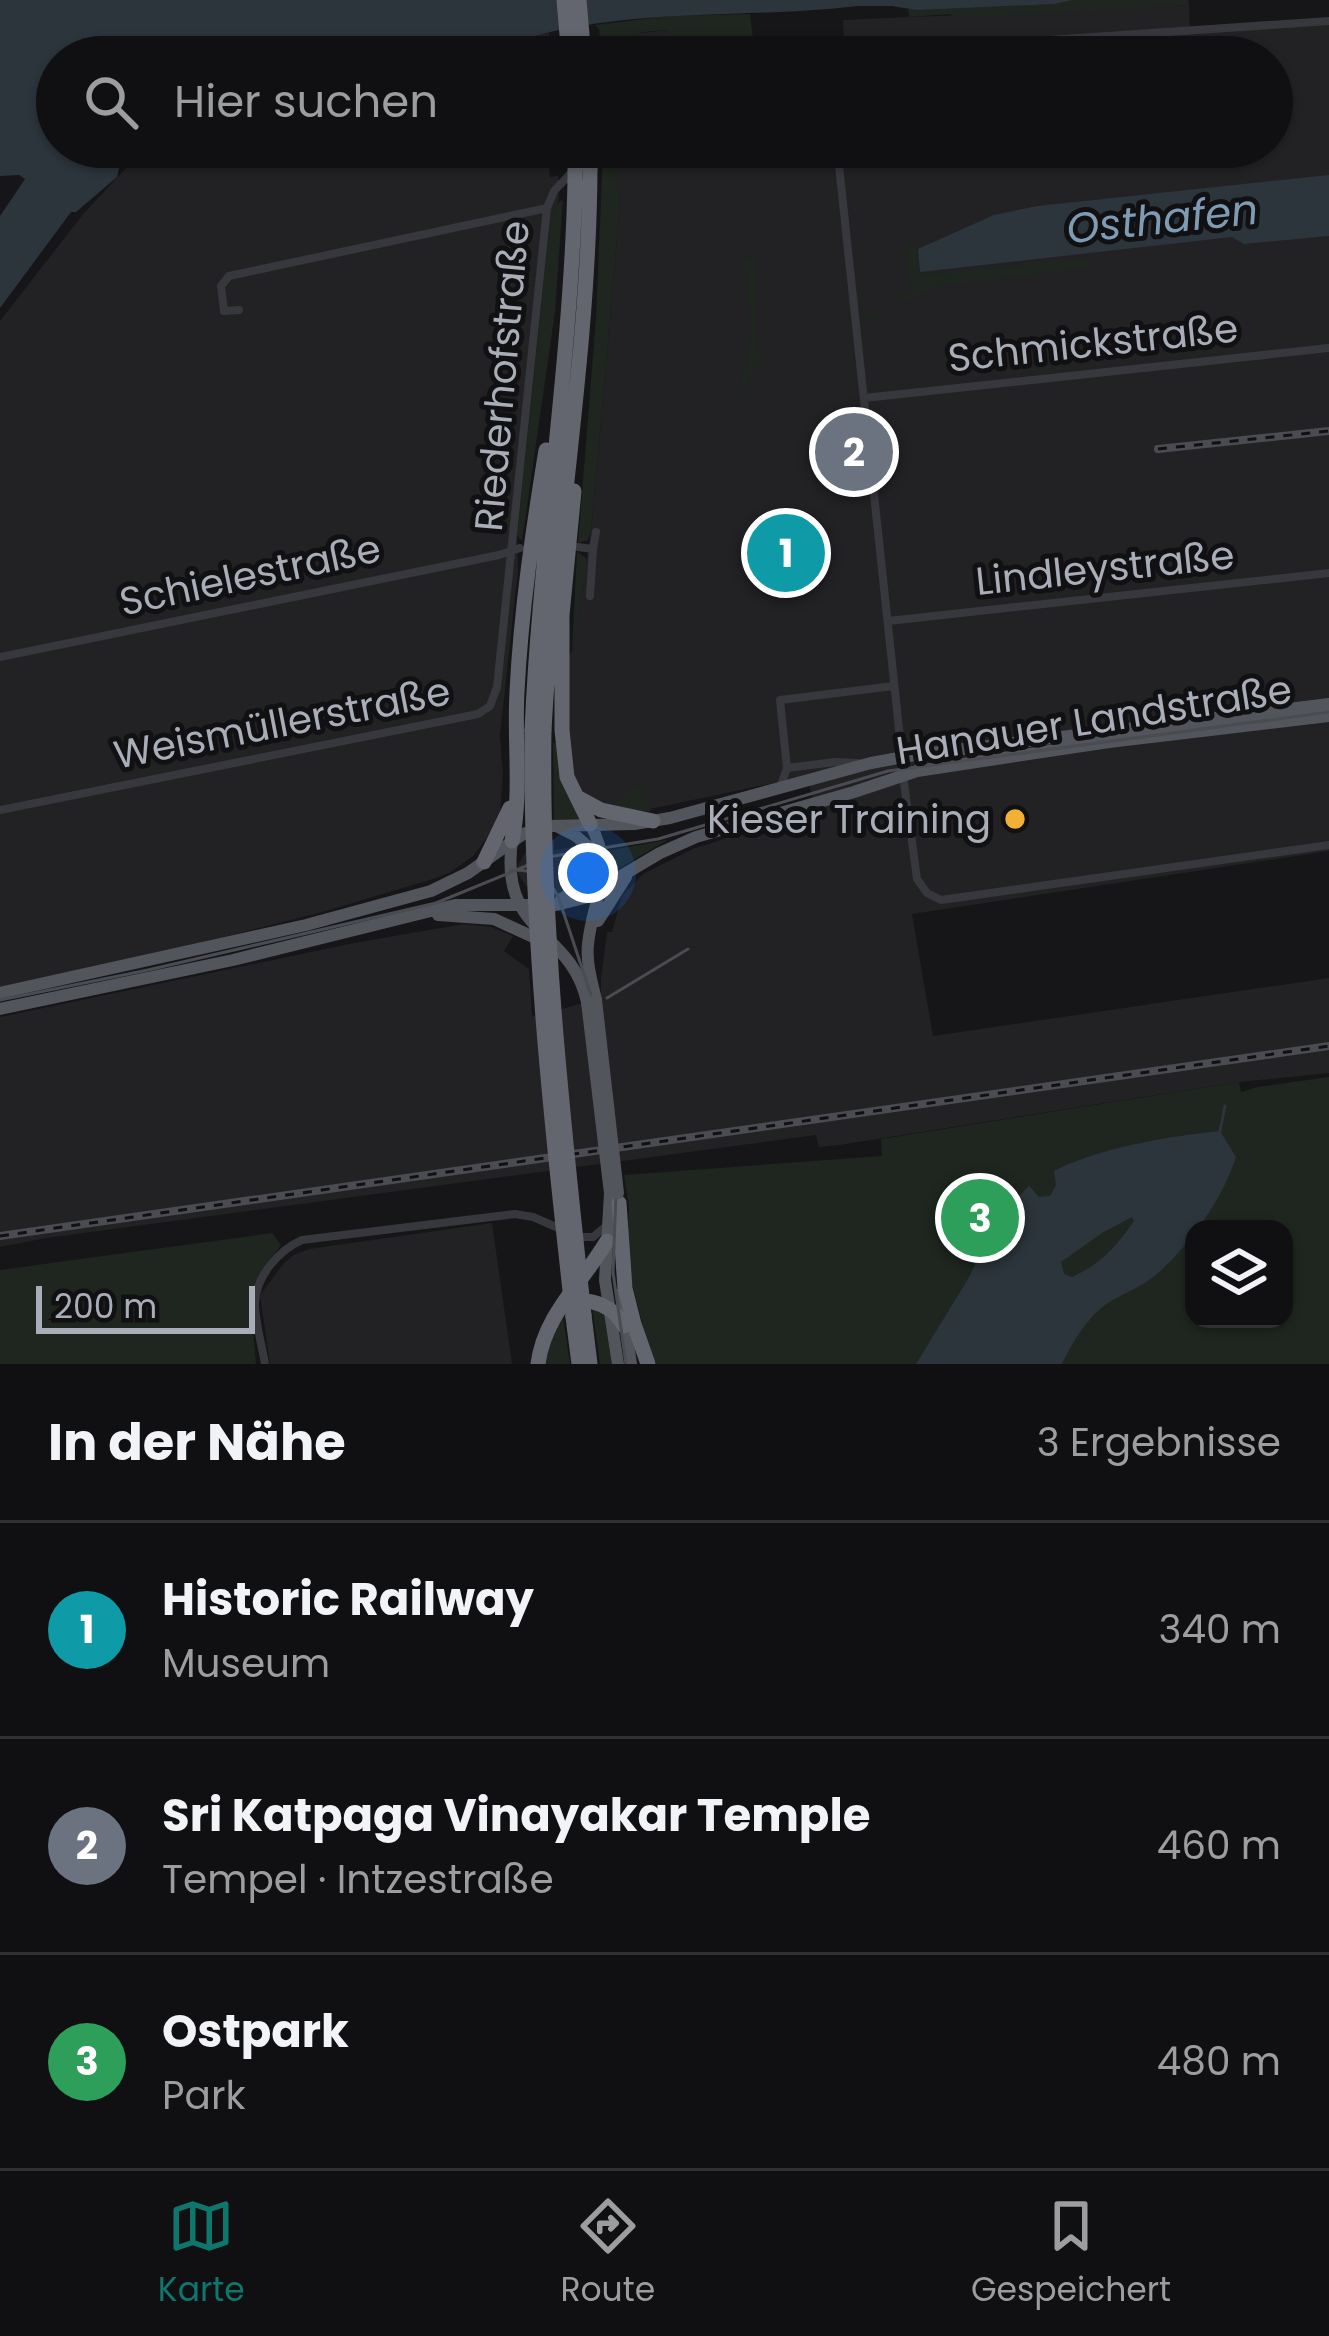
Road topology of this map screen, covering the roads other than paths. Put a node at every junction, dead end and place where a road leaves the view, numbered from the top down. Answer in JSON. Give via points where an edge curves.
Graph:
{"nodes":[{"id":1,"x":564,"y":0,"type":"edge"},
{"id":2,"x":579,"y":0,"type":"edge"},
{"id":3,"x":1329,"y":21,"type":"edge"},
{"id":4,"x":572,"y":36,"type":"edge"},
{"id":5,"x":577,"y":36,"type":"edge"},
{"id":6,"x":1108,"y":36,"type":"edge"},
{"id":7,"x":577,"y":168,"type":"edge"},
{"id":8,"x":577,"y":168,"type":"edge"},
{"id":9,"x":590,"y":168,"type":"edge"},
{"id":10,"x":839,"y":168,"type":"edge"},
{"id":11,"x":547,"y":208,"type":"junction"},
{"id":12,"x":239,"y":310,"type":"dead end"},
{"id":13,"x":1329,"y":348,"type":"edge"},
{"id":14,"x":564,"y":352,"type":"junction"},
{"id":15,"x":864,"y":398,"type":"junction"},
{"id":16,"x":573,"y":416,"type":"junction"},
{"id":17,"x":596,"y":532,"type":"dead end"},
{"id":18,"x":578,"y":548,"type":"dead end"},
{"id":19,"x":515,"y":549,"type":"junction"},
{"id":20,"x":593,"y":549,"type":"junction"},
{"id":21,"x":1329,"y":573,"type":"edge"},
{"id":22,"x":590,"y":596,"type":"dead end"},
{"id":23,"x":888,"y":621,"type":"junction"},
{"id":24,"x":0,"y":657,"type":"edge"},
{"id":25,"x":895,"y":686,"type":"junction"},
{"id":26,"x":1329,"y":704,"type":"edge"},
{"id":27,"x":1329,"y":716,"type":"edge"},
{"id":28,"x":538,"y":730,"type":"junction"},
{"id":29,"x":516,"y":757,"type":"junction"},
{"id":30,"x":902,"y":757,"type":"junction"},
{"id":31,"x":871,"y":763,"type":"junction"},
{"id":32,"x":788,"y":768,"type":"junction"},
{"id":33,"x":903,"y":775,"type":"junction"},
{"id":34,"x":780,"y":788,"type":"junction"},
{"id":35,"x":574,"y":795,"type":"junction"},
{"id":36,"x":0,"y":810,"type":"edge"},
{"id":37,"x":653,"y":821,"type":"junction"},
{"id":38,"x":590,"y":824,"type":"junction"},
{"id":39,"x":550,"y":825,"type":"junction"},
{"id":40,"x":512,"y":842,"type":"junction"},
{"id":41,"x":1329,"y":845,"type":"edge"},
{"id":42,"x":603,"y":860,"type":"junction"},
{"id":43,"x":484,"y":862,"type":"junction"},
{"id":44,"x":509,"y":863,"type":"junction"},
{"id":45,"x":635,"y":868,"type":"junction"},
{"id":46,"x":601,"y":889,"type":"junction"},
{"id":47,"x":518,"y":905,"type":"junction"},
{"id":48,"x":546,"y":905,"type":"junction"},
{"id":49,"x":419,"y":915,"type":"junction"},
{"id":50,"x":589,"y":941,"type":"junction"},
{"id":51,"x":565,"y":957,"type":"junction"},
{"id":52,"x":0,"y":993,"type":"edge"},
{"id":53,"x":591,"y":1001,"type":"junction"},
{"id":54,"x":0,"y":1009,"type":"edge"},
{"id":55,"x":616,"y":1196,"type":"junction"},
{"id":56,"x":609,"y":1221,"type":"junction"},
{"id":57,"x":580,"y":1239,"type":"junction"},
{"id":58,"x":607,"y":1241,"type":"junction"},
{"id":59,"x":593,"y":1265,"type":"junction"},
{"id":60,"x":609,"y":1308,"type":"junction"},
{"id":61,"x":572,"y":1314,"type":"junction"},
{"id":62,"x":624,"y":1326,"type":"junction"},
{"id":63,"x":265,"y":1364,"type":"edge"},
{"id":64,"x":538,"y":1364,"type":"edge"},
{"id":65,"x":579,"y":1364,"type":"edge"},
{"id":66,"x":590,"y":1364,"type":"edge"},
{"id":67,"x":617,"y":1364,"type":"edge"},
{"id":68,"x":631,"y":1364,"type":"edge"},
{"id":69,"x":648,"y":1364,"type":"edge"}],
"edges":[{"from":1,"to":4,"type":"highway"},
{"from":2,"to":5,"type":"highway"},
{"from":3,"to":6,"type":"street"},
{"from":7,"to":11,"type":"street"},
{"from":8,"to":14,"type":"highway","bridge":true},
{"from":9,"to":16,"type":"highway","bridge":true},
{"from":10,"to":15,"type":"street"},
{"from":11,"to":12,"type":"street","name":"Riederhofstraße","via":[[229,276],[221,286],[224,311]]},
{"from":11,"to":19,"type":"street","name":"Riederhofstraße"},
{"from":13,"to":15,"type":"street","name":"Schmickstraße"},
{"from":14,"to":28,"type":"highway","via":[[537,634]]},
{"from":14,"to":29,"type":"highway","via":[[524,592]]},
{"from":15,"to":23,"type":"street"},
{"from":16,"to":28,"type":"highway"},
{"from":16,"to":35,"type":"highway","via":[[561,663],[563,752]]},
{"from":17,"to":20,"type":"street"},
{"from":18,"to":20,"type":"street"},
{"from":19,"to":24,"type":"street","name":"Schielestraße"},
{"from":19,"to":36,"type":"street","name":"Weismüllerstraße","via":[[496,694],[478,714]]},
{"from":20,"to":22,"type":"street"},
{"from":21,"to":23,"type":"street","name":"Lindleystraße"},
{"from":23,"to":25,"type":"street"},
{"from":25,"to":30,"type":"street"},
{"from":25,"to":32,"type":"street","via":[[780,700]]},
{"from":26,"to":30,"type":"main road","name":"Hanauer Landstraße"},
{"from":27,"to":33,"type":"main road","name":"Hanauer Landstraße"},
{"from":28,"to":61,"type":"highway","bridge":true},
{"from":29,"to":40,"type":"highway"},
{"from":29,"to":43,"type":"highway","via":[[512,805]]},
{"from":30,"to":31,"type":"main road","name":"Hanauer Landstraße"},
{"from":30,"to":33,"type":"main road"},
{"from":31,"to":32,"type":"street"},
{"from":31,"to":34,"type":"main road","name":"Hanauer Landstraße"},
{"from":32,"to":34,"type":"street"},
{"from":33,"to":41,"type":"street","via":[[917,879],[930,896],[951,900]]},
{"from":33,"to":45,"type":"main road","name":"Hanauer Landstraße","via":[[697,837]]},
{"from":34,"to":37,"type":"main road","name":"Hanauer Landstraße"},
{"from":35,"to":37,"type":"highway"},
{"from":35,"to":38,"type":"highway"},
{"from":37,"to":38,"type":"main road","name":"Hanauer Landstraße"},
{"from":38,"to":39,"type":"main road","name":"Hanauer Landstraße"},
{"from":38,"to":42,"type":"main road"},
{"from":39,"to":40,"type":"main road"},
{"from":39,"to":42,"type":"main road"},
{"from":39,"to":44,"type":"main road"},
{"from":40,"to":43,"type":"main road"},
{"from":40,"to":44,"type":"main road"},
{"from":42,"to":46,"type":"main road"},
{"from":42,"to":48,"type":"main road","via":[[579,888]]},
{"from":43,"to":52,"type":"main road","via":[[410,897]]},
{"from":44,"to":47,"type":"main road"},
{"from":44,"to":48,"type":"main road","via":[[518,884]]},
{"from":45,"to":46,"type":"main road","name":"Hanauer Landstraße"},
{"from":45,"to":50,"type":"main road"},
{"from":46,"to":48,"type":"main road","name":"Hanauer Landstraße"},
{"from":46,"to":50,"type":"main road"},
{"from":47,"to":48,"type":"main road","name":"Hanauer Landstraße"},
{"from":47,"to":49,"type":"main road","via":[[468,904]]},
{"from":47,"to":51,"type":"main road"},
{"from":49,"to":51,"type":"main road","via":[[494,919]]},
{"from":49,"to":54,"type":"main road"},
{"from":50,"to":53,"type":"main road"},
{"from":51,"to":53,"type":"main road"},
{"from":53,"to":55,"type":"main road","bridge":true},
{"from":55,"to":56,"type":"main road"},
{"from":55,"to":62,"type":"main road"},
{"from":55,"to":69,"type":"highway","via":[[625,1288]]},
{"from":56,"to":57,"type":"street"},
{"from":56,"to":58,"type":"main road"},
{"from":57,"to":59,"type":"highway"},
{"from":57,"to":63,"type":"street","via":[[515,1214],[302,1240],[280,1253],[258,1291]]},
{"from":58,"to":59,"type":"highway"},
{"from":58,"to":60,"type":"main road"},
{"from":59,"to":61,"type":"highway"},
{"from":60,"to":61,"type":"highway","via":[[575,1301]]},
{"from":60,"to":62,"type":"highway"},
{"from":60,"to":67,"type":"main road"},
{"from":61,"to":64,"type":"highway","via":[[543,1338]]},
{"from":61,"to":65,"type":"highway"},
{"from":61,"to":66,"type":"highway"},
{"from":62,"to":68,"type":"main road"}]}
